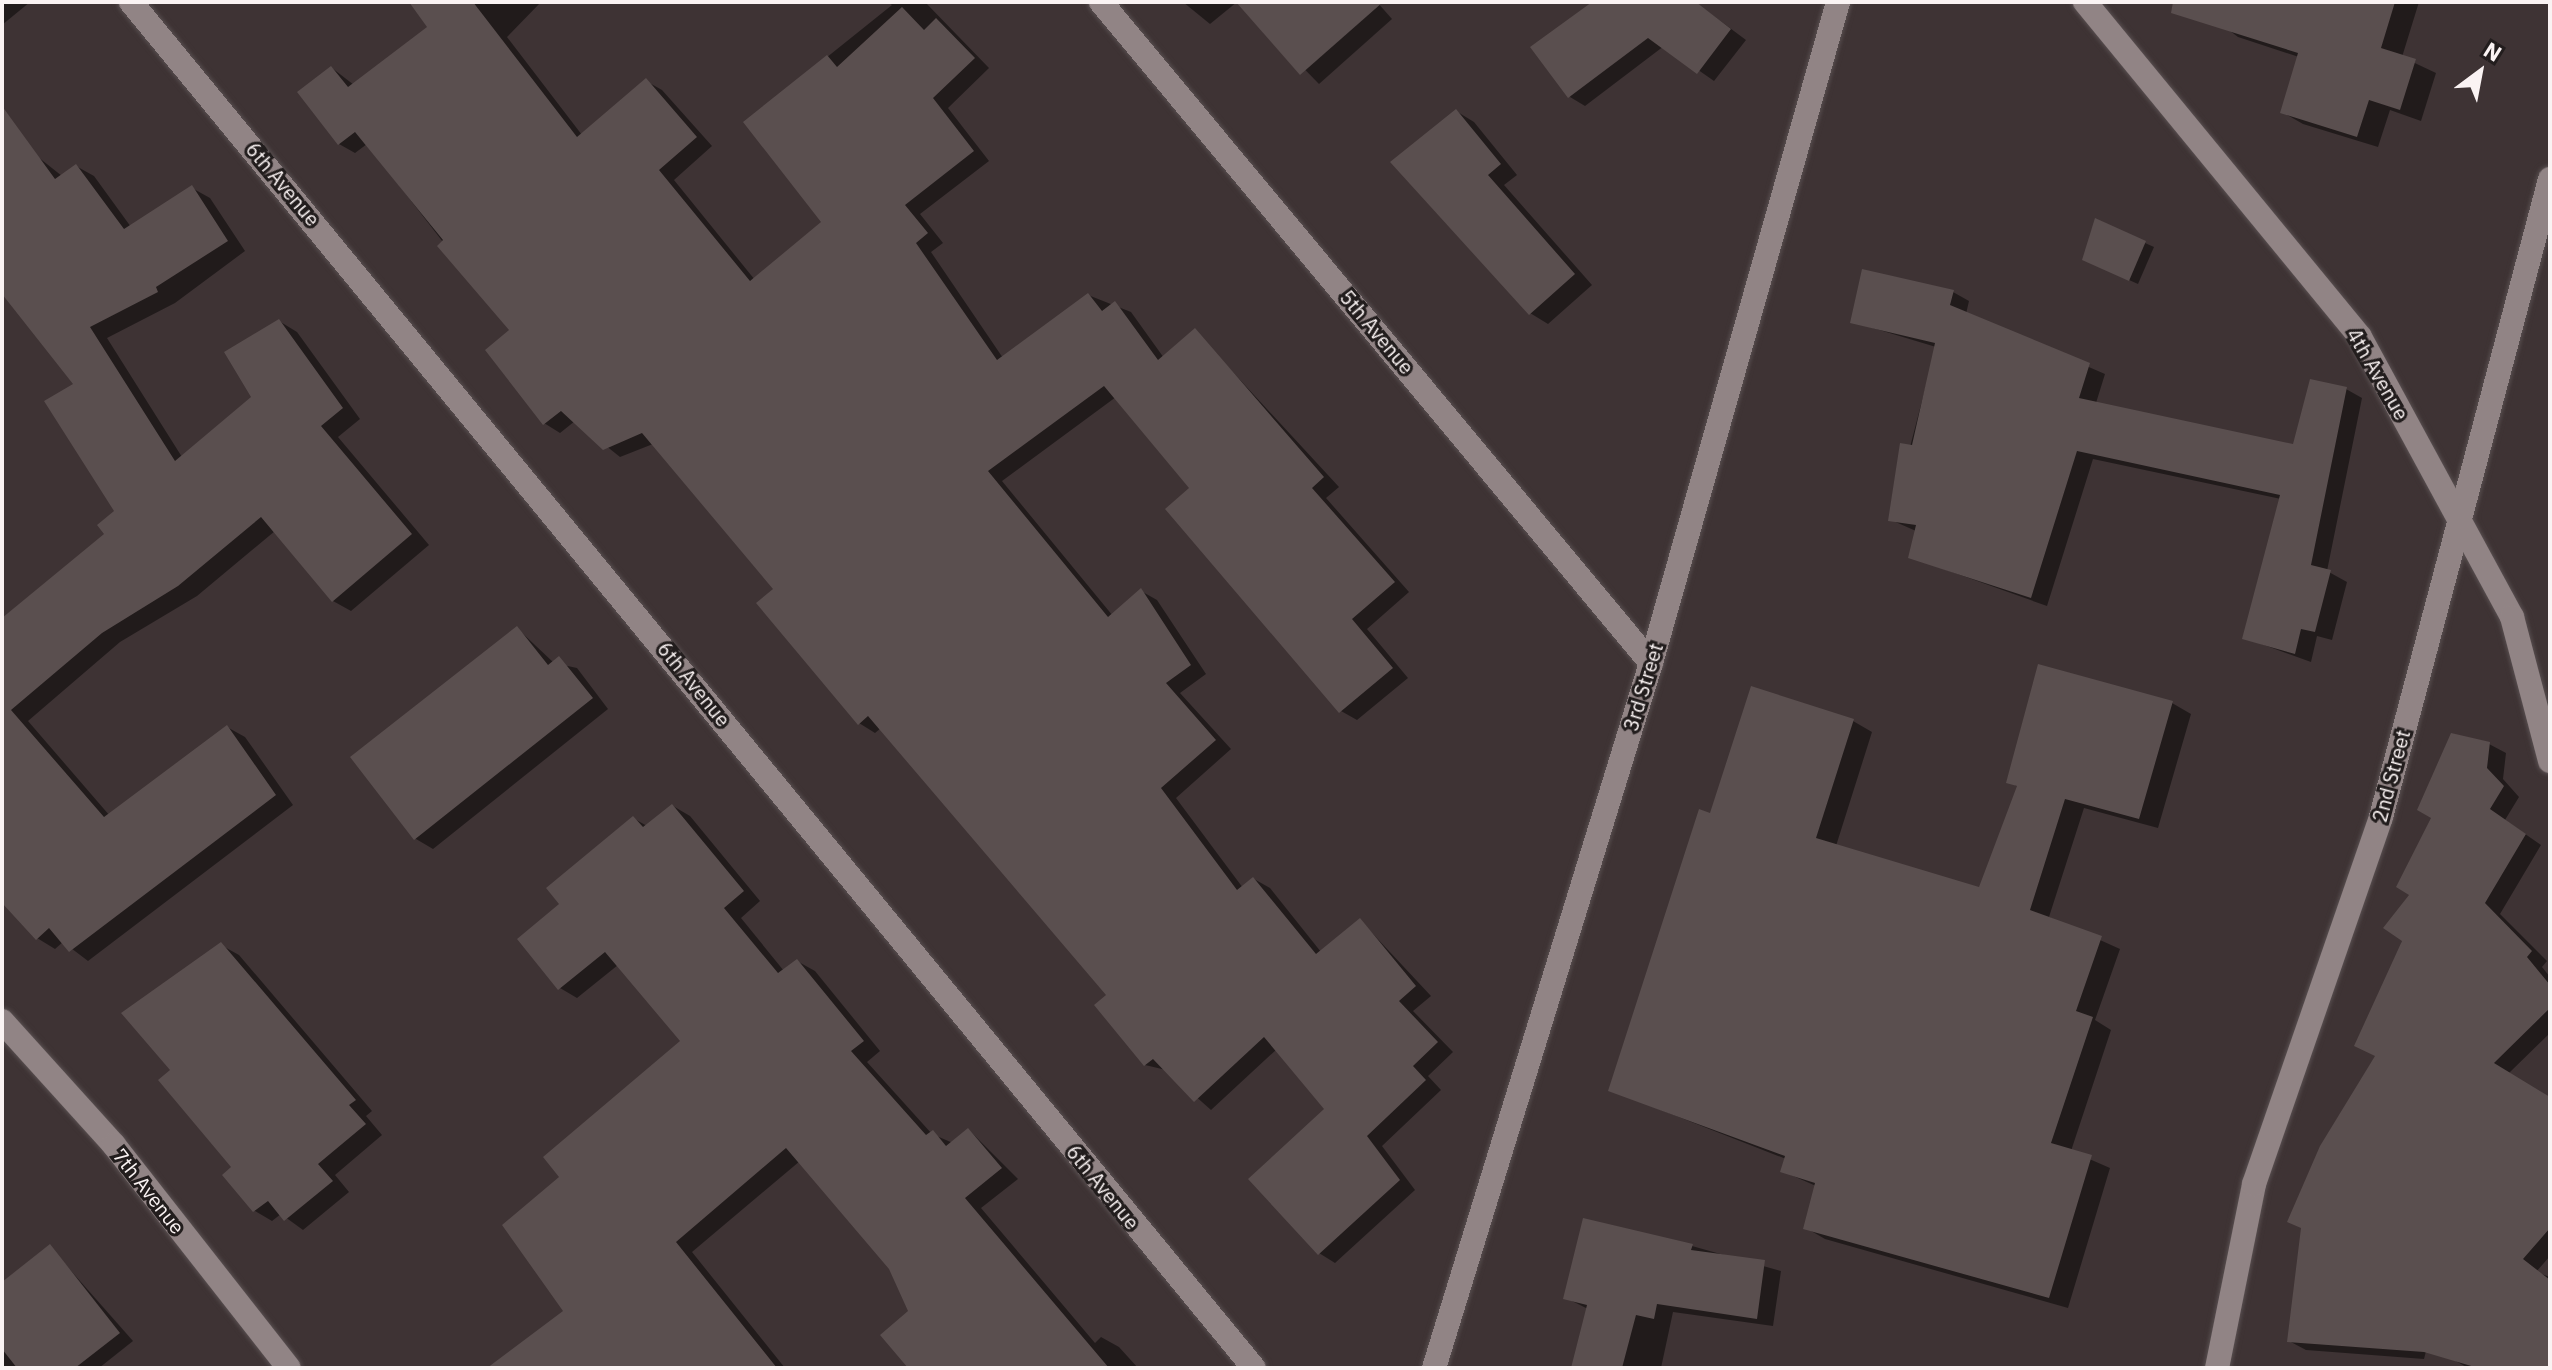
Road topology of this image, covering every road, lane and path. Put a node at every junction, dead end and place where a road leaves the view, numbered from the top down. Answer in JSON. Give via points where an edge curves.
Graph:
{"nodes":[{"id":1,"x":131,"y":2,"type":"edge"},
{"id":2,"x":1101,"y":2,"type":"edge"},
{"id":3,"x":1838,"y":2,"type":"edge"},
{"id":4,"x":2085,"y":2,"type":"edge"},
{"id":5,"x":2550,"y":179,"type":"edge"},
{"id":6,"x":2460,"y":521,"type":"junction"},
{"id":7,"x":1651,"y":663,"type":"junction"},
{"id":8,"x":2550,"y":761,"type":"edge"},
{"id":9,"x":2,"y":1021,"type":"edge"},
{"id":10,"x":289,"y":1368,"type":"edge"},
{"id":11,"x":1254,"y":1368,"type":"edge"},
{"id":12,"x":1434,"y":1368,"type":"edge"},
{"id":13,"x":2217,"y":1368,"type":"edge"}],
"edges":[{"from":1,"to":11,"type":"street","name":"6th Avenue"},
{"from":2,"to":7,"type":"street","name":"5th Avenue"},
{"from":3,"to":7,"type":"street","name":"3rd Street"},
{"from":4,"to":6,"type":"street","name":"4th Avenue","via":[[2360,337]]},
{"from":5,"to":6,"type":"street","name":"2nd Street"},
{"from":6,"to":8,"type":"street","name":"4th Avenue","via":[[2512,617]]},
{"from":6,"to":13,"type":"street","name":"2nd Street","via":[[2381,817],[2254,1184]]},
{"from":7,"to":12,"type":"street","name":"3rd Street"},
{"from":9,"to":10,"type":"street","name":"7th Avenue","via":[[114,1145]]}]}
